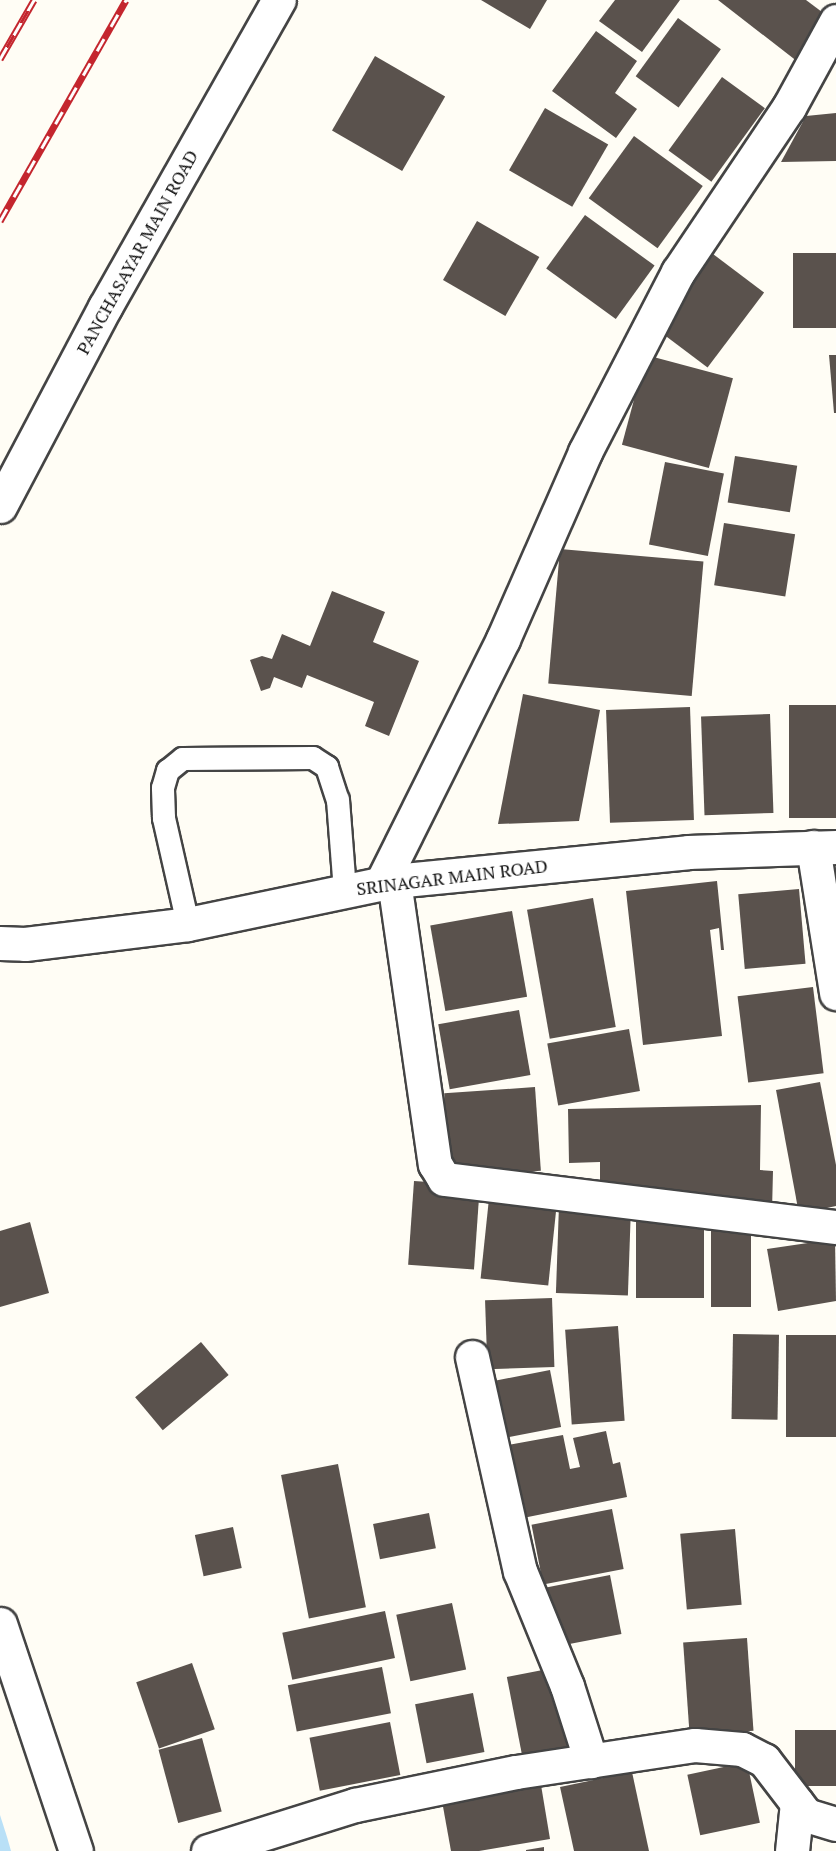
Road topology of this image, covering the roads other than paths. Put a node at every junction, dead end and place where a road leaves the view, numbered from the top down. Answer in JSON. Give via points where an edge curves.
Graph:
{"nodes":[{"id":1,"x":279,"y":0,"type":"edge"},
{"id":2,"x":836,"y":21,"type":"edge"},
{"id":3,"x":0,"y":506,"type":"edge"},
{"id":4,"x":824,"y":847,"type":"edge"},
{"id":5,"x":388,"y":882,"type":"junction"},
{"id":6,"x":345,"y":890,"type":"junction"},
{"id":7,"x":188,"y":924,"type":"junction"},
{"id":8,"x":0,"y":943,"type":"edge"},
{"id":9,"x":836,"y":993,"type":"edge"},
{"id":10,"x":836,"y":1227,"type":"edge"},
{"id":11,"x":472,"y":1357,"type":"dead end"},
{"id":12,"x":0,"y":1624,"type":"edge"},
{"id":13,"x":591,"y":1761,"type":"junction"},
{"id":14,"x":797,"y":1803,"type":"junction"},
{"id":15,"x":836,"y":1824,"type":"edge"},
{"id":16,"x":76,"y":1851,"type":"edge"},
{"id":17,"x":208,"y":1851,"type":"edge"},
{"id":18,"x":792,"y":1851,"type":"edge"}],
"edges":[{"from":1,"to":3,"type":"street","name":"PANCHASAYAR MAIN ROAD","via":[[105,307]]},
{"from":2,"to":5,"type":"street","via":[[789,107],[678,272],[585,452],[503,639]]},
{"from":4,"to":5,"type":"street","name":"SRINAGAR MAIN ROAD","via":[[688,852]]},
{"from":4,"to":9,"type":"street"},
{"from":5,"to":6,"type":"street","name":"SRINAGAR MAIN ROAD"},
{"from":5,"to":10,"type":"street","via":[[435,1164],[444,1179]]},
{"from":6,"to":7,"type":"street","name":"SRINAGAR MAIN ROAD"},
{"from":6,"to":7,"type":"lane","via":[[338,800],[327,767],[313,758],[183,759],[168,771],[163,788],[164,818]]},
{"from":7,"to":8,"type":"street","name":"SRINAGAR MAIN ROAD","via":[[26,944]]},
{"from":11,"to":13,"type":"street","via":[[520,1571],[567,1686]]},
{"from":12,"to":16,"type":"street"},
{"from":13,"to":14,"type":"street","via":[[695,1745],[742,1749],[764,1760]]},
{"from":13,"to":17,"type":"street","via":[[355,1805]]},
{"from":14,"to":15,"type":"street","via":[[806,1815]]},
{"from":14,"to":18,"type":"street"}]}
